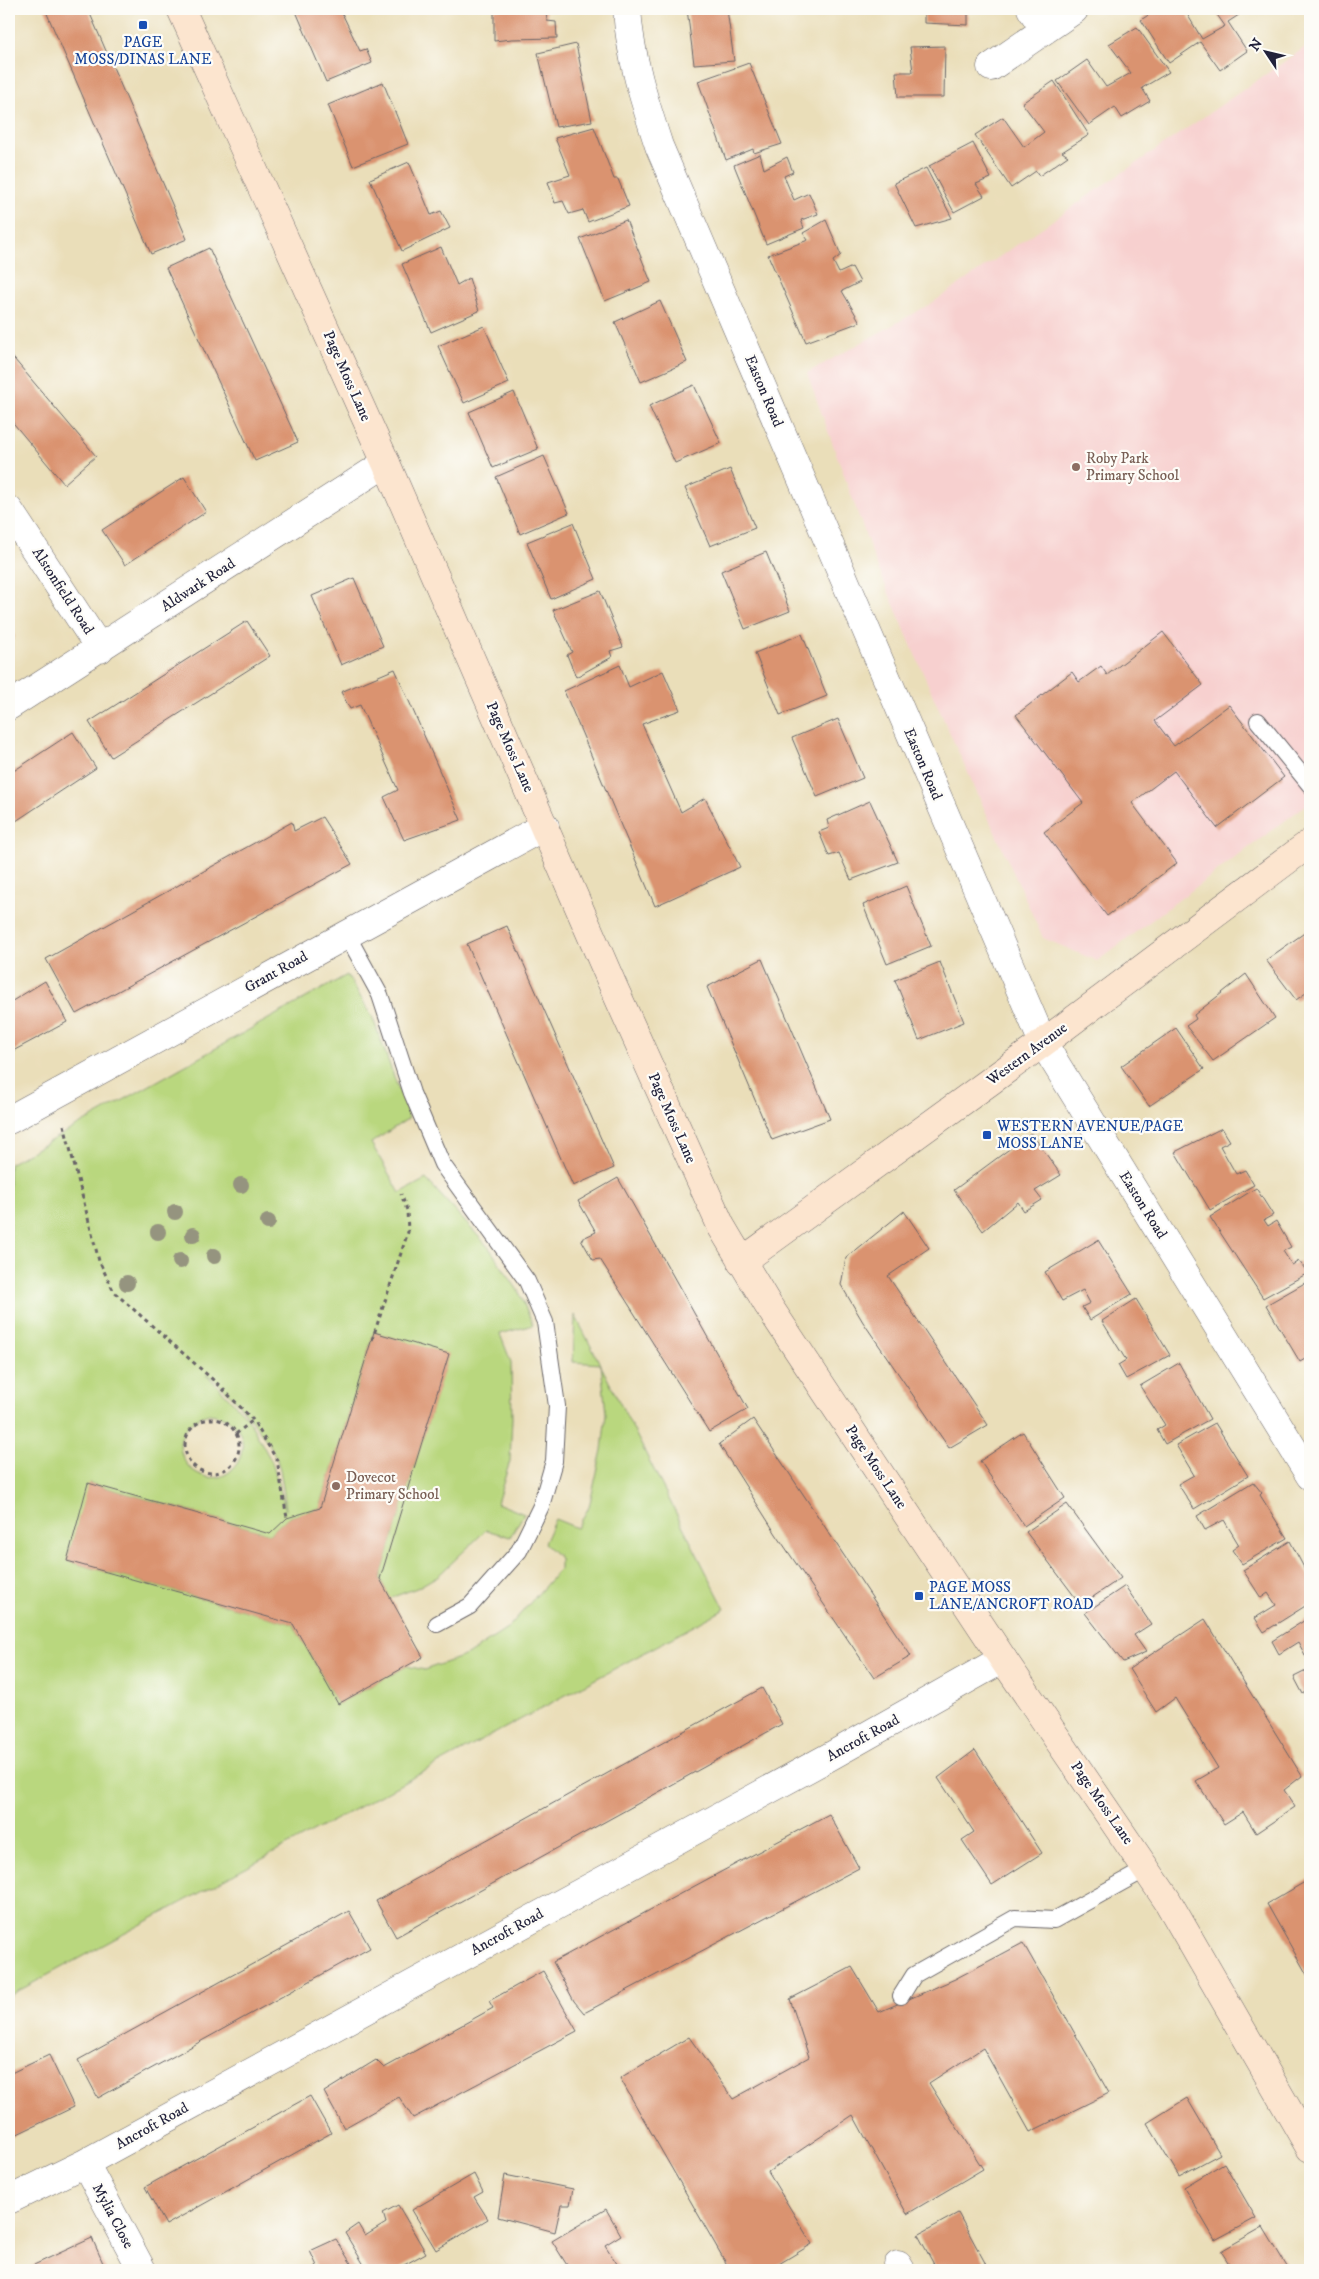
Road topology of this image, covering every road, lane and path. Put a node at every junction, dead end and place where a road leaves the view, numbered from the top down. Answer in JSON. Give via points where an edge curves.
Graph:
{"nodes":[{"id":1,"x":181,"y":9,"type":"edge"},
{"id":2,"x":627,"y":9,"type":"edge"},
{"id":3,"x":1074,"y":10,"type":"dead end"},
{"id":4,"x":1038,"y":19,"type":"edge"},
{"id":5,"x":992,"y":67,"type":"dead end"},
{"id":6,"x":386,"y":463,"type":"junction"},
{"id":7,"x":9,"y":510,"type":"edge"},
{"id":8,"x":100,"y":649,"type":"junction"},
{"id":9,"x":9,"y":706,"type":"edge"},
{"id":10,"x":1258,"y":720,"type":"dead end"},
{"id":11,"x":1310,"y":785,"type":"edge"},
{"id":12,"x":545,"y":826,"type":"junction"},
{"id":13,"x":1310,"y":843,"type":"edge"},
{"id":14,"x":346,"y":933,"type":"junction"},
{"id":15,"x":1043,"y":1043,"type":"junction"},
{"id":16,"x":49,"y":1098,"type":"junction"},
{"id":17,"x":9,"y":1120,"type":"edge"},
{"id":18,"x":401,"y":1194,"type":"dead end"},
{"id":19,"x":741,"y":1262,"type":"junction"},
{"id":20,"x":372,"y":1340,"type":"dead end"},
{"id":21,"x":253,"y":1420,"type":"junction"},
{"id":22,"x":236,"y":1434,"type":"junction"},
{"id":23,"x":1310,"y":1476,"type":"edge"},
{"id":24,"x":287,"y":1518,"type":"dead end"},
{"id":25,"x":437,"y":1624,"type":"dead end"},
{"id":26,"x":1003,"y":1660,"type":"junction"},
{"id":27,"x":1146,"y":1869,"type":"junction"},
{"id":28,"x":901,"y":1996,"type":"dead end"},
{"id":29,"x":1310,"y":2148,"type":"edge"},
{"id":30,"x":85,"y":2162,"type":"junction"},
{"id":31,"x":9,"y":2200,"type":"edge"},
{"id":32,"x":142,"y":2270,"type":"edge"}],
"edges":[{"from":1,"to":6,"type":"street","name":"Page Moss Lane"},
{"from":2,"to":15,"type":"street","name":"Easton Road","via":[[639,87],[659,146]]},
{"from":3,"to":4,"type":"street"},
{"from":4,"to":5,"type":"street"},
{"from":6,"to":8,"type":"street","name":"Aldwark Road"},
{"from":6,"to":12,"type":"street","name":"Page Moss Lane"},
{"from":7,"to":8,"type":"street","name":"Alstonfield Road"},
{"from":8,"to":9,"type":"street","name":"Aldwark Road"},
{"from":10,"to":11,"type":"lane"},
{"from":12,"to":14,"type":"street","name":"Grant Road"},
{"from":12,"to":19,"type":"street","name":"Page Moss Lane","via":[[696,1174]]},
{"from":13,"to":15,"type":"street","name":"Western Avenue"},
{"from":14,"to":16,"type":"street","name":"Grant Road"},
{"from":14,"to":25,"type":"lane","via":[[380,995],[412,1093],[442,1164],[527,1281],[545,1322],[552,1368],[556,1406],[554,1462],[541,1506],[519,1551],[470,1606]]},
{"from":15,"to":19,"type":"street","name":"Western Avenue"},
{"from":15,"to":23,"type":"street","name":"Easton Road"},
{"from":16,"to":17,"type":"street","name":"Grant Road"},
{"from":16,"to":21,"type":"path","via":[[64,1123],[99,1261],[114,1292],[220,1386]]},
{"from":18,"to":20,"type":"path","via":[[407,1210],[408,1232]]},
{"from":19,"to":26,"type":"street","name":"Page Moss Lane"},
{"from":21,"to":22,"type":"path"},
{"from":21,"to":24,"type":"path","via":[[277,1460]]},
{"from":22,"to":22,"type":"path","via":[[231,1426],[215,1418],[198,1422],[186,1436],[189,1462],[204,1472],[213,1473],[230,1467],[238,1451]]},
{"from":26,"to":27,"type":"street","name":"Page Moss Lane"},
{"from":26,"to":30,"type":"street","name":"Ancroft Road"},
{"from":27,"to":28,"type":"lane","via":[[1054,1920],[1015,1918],[914,1975]]},
{"from":27,"to":29,"type":"street","name":"Page Moss Lane"},
{"from":30,"to":31,"type":"street","name":"Ancroft Road"},
{"from":30,"to":32,"type":"street","name":"Mylia Close"}]}
